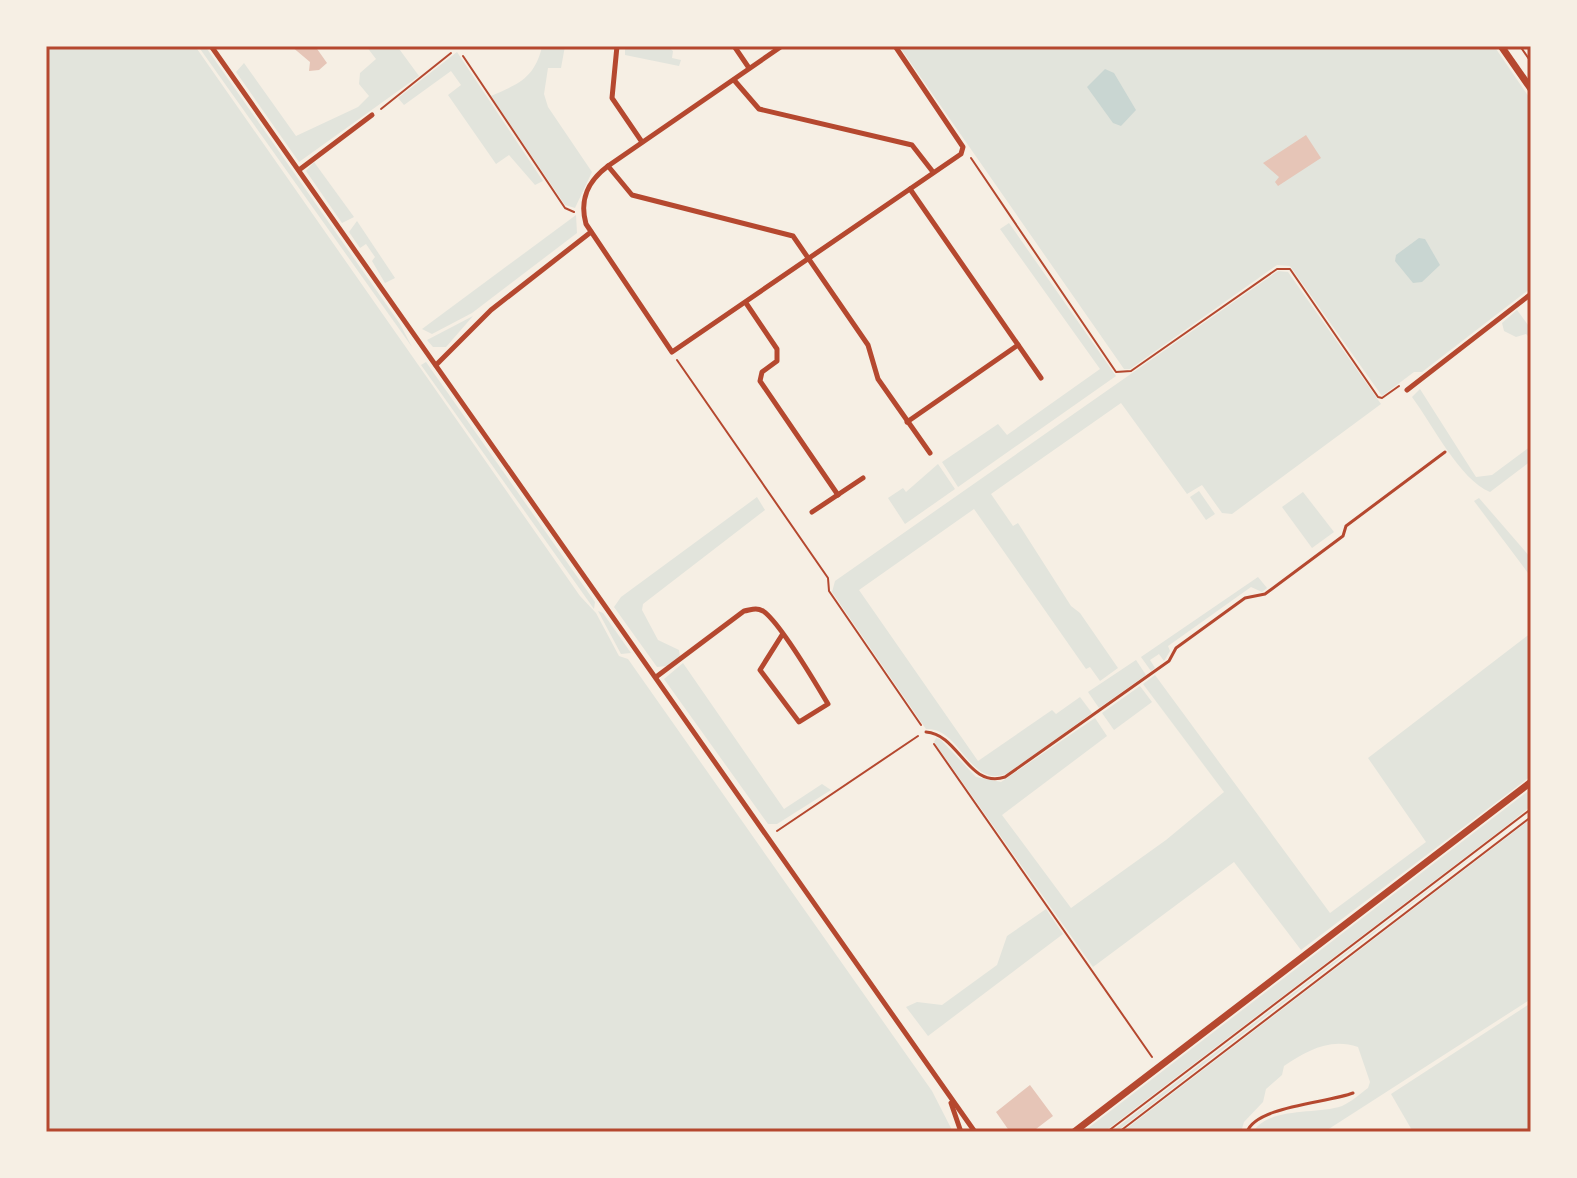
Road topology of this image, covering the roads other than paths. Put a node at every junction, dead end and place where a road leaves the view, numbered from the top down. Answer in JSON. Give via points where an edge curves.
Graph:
{"nodes":[{"id":1,"x":211,"y":46,"type":"edge"},
{"id":2,"x":617,"y":46,"type":"edge"},
{"id":3,"x":734,"y":46,"type":"edge"},
{"id":4,"x":782,"y":46,"type":"edge"},
{"id":5,"x":895,"y":46,"type":"edge"},
{"id":6,"x":1501,"y":46,"type":"edge"},
{"id":7,"x":457,"y":47,"type":"edge"},
{"id":8,"x":467,"y":47,"type":"edge"},
{"id":9,"x":749,"y":68,"type":"junction"},
{"id":10,"x":734,"y":80,"type":"junction"},
{"id":11,"x":1531,"y":89,"type":"edge"},
{"id":12,"x":372,"y":115,"type":"road end"},
{"id":13,"x":642,"y":142,"type":"junction"},
{"id":14,"x":608,"y":166,"type":"junction"},
{"id":15,"x":299,"y":170,"type":"junction"},
{"id":16,"x":933,"y":172,"type":"junction"},
{"id":17,"x":910,"y":189,"type":"junction"},
{"id":18,"x":591,"y":232,"type":"junction"},
{"id":19,"x":810,"y":258,"type":"junction"},
{"id":20,"x":1531,"y":294,"type":"edge"},
{"id":21,"x":746,"y":303,"type":"junction"},
{"id":22,"x":1018,"y":345,"type":"junction"},
{"id":23,"x":436,"y":365,"type":"junction"},
{"id":24,"x":1041,"y":378,"type":"dead end"},
{"id":25,"x":1407,"y":390,"type":"dead end"},
{"id":26,"x":907,"y":422,"type":"junction"},
{"id":27,"x":1445,"y":452,"type":"dead end"},
{"id":28,"x":930,"y":453,"type":"dead end"},
{"id":29,"x":863,"y":478,"type":"dead end"},
{"id":30,"x":838,"y":495,"type":"junction"},
{"id":31,"x":812,"y":512,"type":"dead end"},
{"id":32,"x":782,"y":635,"type":"junction"},
{"id":33,"x":656,"y":677,"type":"junction"},
{"id":34,"x":926,"y":732,"type":"road end"},
{"id":35,"x":1531,"y":782,"type":"edge"},
{"id":36,"x":1353,"y":1093,"type":"dead end"},
{"id":37,"x":950,"y":1099,"type":"junction"},
{"id":38,"x":961,"y":1132,"type":"edge"},
{"id":39,"x":975,"y":1132,"type":"edge"},
{"id":40,"x":1074,"y":1132,"type":"edge"},
{"id":41,"x":1247,"y":1132,"type":"edge"}],
"edges":[{"from":1,"to":15,"type":"street"},
{"from":2,"to":13,"type":"street","via":[[612,98]]},
{"from":3,"to":9,"type":"street"},
{"from":4,"to":9,"type":"street"},
{"from":5,"to":16,"type":"street","via":[[963,147],[961,154]]},
{"from":6,"to":11,"type":"main road"},
{"from":7,"to":8,"type":"street"},
{"from":9,"to":10,"type":"street"},
{"from":10,"to":13,"type":"street"},
{"from":10,"to":16,"type":"street","via":[[759,109],[912,145]]},
{"from":12,"to":15,"type":"street"},
{"from":13,"to":14,"type":"street"},
{"from":14,"to":18,"type":"street","via":[[588,185],[584,213]]},
{"from":14,"to":19,"type":"street","via":[[632,195],[787,231]]},
{"from":15,"to":23,"type":"street"},
{"from":16,"to":17,"type":"street"},
{"from":17,"to":19,"type":"street"},
{"from":17,"to":22,"type":"street"},
{"from":18,"to":21,"type":"street","via":[[672,352]]},
{"from":18,"to":23,"type":"street","via":[[491,310]]},
{"from":19,"to":21,"type":"street"},
{"from":19,"to":26,"type":"street","via":[[868,345],[878,379]]},
{"from":20,"to":25,"type":"street"},
{"from":21,"to":30,"type":"street","via":[[777,349],[777,361],[762,372],[760,381]]},
{"from":22,"to":24,"type":"street"},
{"from":22,"to":26,"type":"street"},
{"from":23,"to":33,"type":"street"},
{"from":26,"to":28,"type":"street"},
{"from":27,"to":34,"type":"lane","via":[[1287,578],[1265,594],[1245,598],[1176,648],[1169,661],[1009,775],[984,777],[941,735]]},
{"from":29,"to":30,"type":"street"},
{"from":30,"to":31,"type":"street"},
{"from":32,"to":32,"type":"street","via":[[828,704],[799,722],[760,670]]},
{"from":32,"to":33,"type":"street","via":[[765,612],[744,611]]},
{"from":33,"to":37,"type":"street"},
{"from":35,"to":40,"type":"main road"},
{"from":36,"to":41,"type":"lane","via":[[1265,1115]]},
{"from":37,"to":38,"type":"street"},
{"from":37,"to":39,"type":"street"}]}
